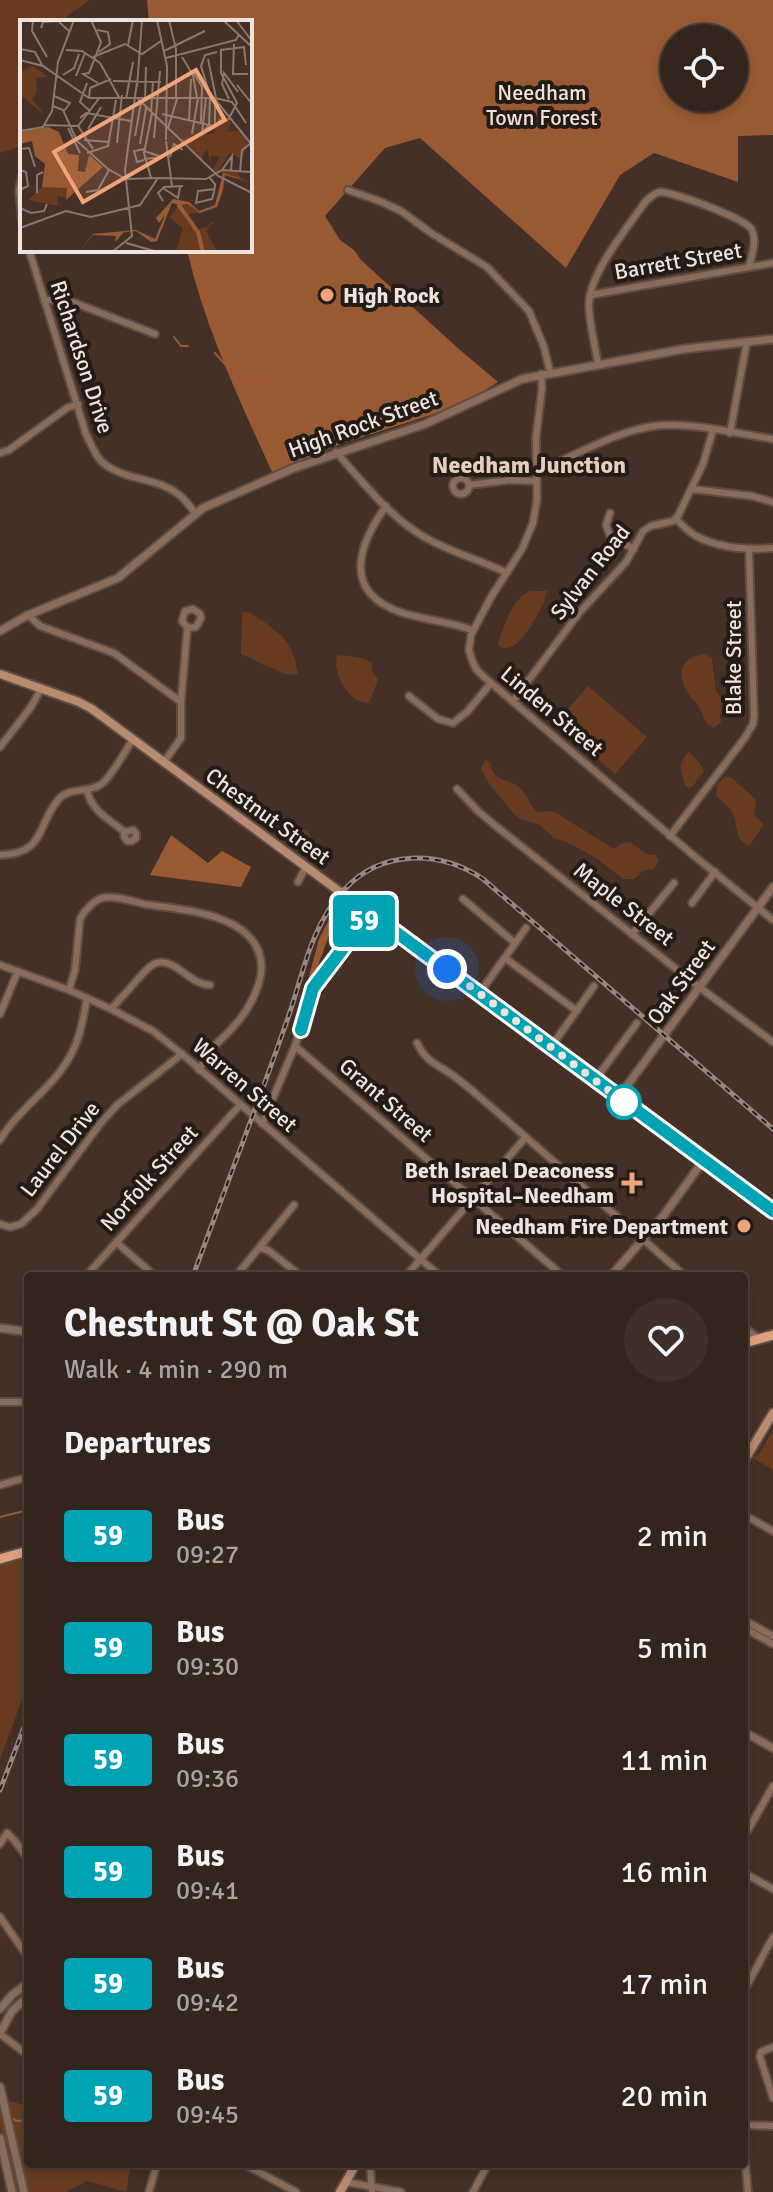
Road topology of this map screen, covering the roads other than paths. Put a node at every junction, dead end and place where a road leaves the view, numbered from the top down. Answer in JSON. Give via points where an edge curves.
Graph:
{"nodes":[{"id":1,"x":348,"y":190,"type":"dead end"},
{"id":2,"x":30,"y":252,"type":"edge"},
{"id":3,"x":773,"y":263,"type":"edge"},
{"id":4,"x":749,"y":267,"type":"junction"},
{"id":5,"x":590,"y":295,"type":"junction"},
{"id":6,"x":44,"y":300,"type":"junction"},
{"id":7,"x":155,"y":334,"type":"dead end"},
{"id":8,"x":773,"y":339,"type":"edge"},
{"id":9,"x":747,"y":341,"type":"junction"},
{"id":10,"x":598,"y":364,"type":"junction"},
{"id":11,"x":546,"y":373,"type":"junction"},
{"id":12,"x":78,"y":404,"type":"junction"},
{"id":13,"x":713,"y":430,"type":"junction"},
{"id":14,"x":730,"y":433,"type":"junction"},
{"id":15,"x":773,"y":439,"type":"edge"},
{"id":16,"x":336,"y":452,"type":"junction"},
{"id":17,"x":0,"y":453,"type":"edge"},
{"id":18,"x":537,"y":471,"type":"junction"},
{"id":19,"x":537,"y":481,"type":"junction"},
{"id":20,"x":469,"y":485,"type":"dead end"},
{"id":21,"x":692,"y":489,"type":"junction"},
{"id":22,"x":773,"y":502,"type":"edge"},
{"id":23,"x":386,"y":506,"type":"junction"},
{"id":24,"x":195,"y":513,"type":"junction"},
{"id":25,"x":610,"y":513,"type":"dead end"},
{"id":26,"x":676,"y":519,"type":"junction"},
{"id":27,"x":773,"y":548,"type":"edge"},
{"id":28,"x":634,"y":549,"type":"junction"},
{"id":29,"x":749,"y":550,"type":"junction"},
{"id":30,"x":507,"y":573,"type":"junction"},
{"id":31,"x":28,"y":615,"type":"junction"},
{"id":32,"x":188,"y":628,"type":"dead end"},
{"id":33,"x":472,"y":630,"type":"junction"},
{"id":34,"x":0,"y":631,"type":"edge"},
{"id":35,"x":0,"y":674,"type":"edge"},
{"id":36,"x":491,"y":683,"type":"junction"},
{"id":37,"x":41,"y":689,"type":"junction"},
{"id":38,"x":409,"y":696,"type":"dead end"},
{"id":39,"x":513,"y":701,"type":"junction"},
{"id":40,"x":181,"y":702,"type":"junction"},
{"id":41,"x":133,"y":739,"type":"junction"},
{"id":42,"x":0,"y":747,"type":"edge"},
{"id":43,"x":164,"y":762,"type":"junction"},
{"id":44,"x":457,"y":789,"type":"dead end"},
{"id":45,"x":87,"y":790,"type":"junction"},
{"id":46,"x":125,"y":832,"type":"dead end"},
{"id":47,"x":670,"y":836,"type":"junction"},
{"id":48,"x":0,"y":855,"type":"edge"},
{"id":49,"x":306,"y":867,"type":"junction"},
{"id":50,"x":715,"y":872,"type":"junction"},
{"id":51,"x":298,"y":882,"type":"dead end"},
{"id":52,"x":674,"y":883,"type":"dead end"},
{"id":53,"x":773,"y":887,"type":"edge"},
{"id":54,"x":463,"y":899,"type":"dead end"},
{"id":55,"x":692,"y":903,"type":"dead end"},
{"id":56,"x":759,"y":908,"type":"junction"},
{"id":57,"x":370,"y":913,"type":"junction"},
{"id":58,"x":773,"y":920,"type":"edge"},
{"id":59,"x":526,"y":928,"type":"dead end"},
{"id":60,"x":632,"y":934,"type":"junction"},
{"id":61,"x":515,"y":943,"type":"junction"},
{"id":62,"x":505,"y":958,"type":"junction"},
{"id":63,"x":0,"y":965,"type":"edge"},
{"id":64,"x":18,"y":971,"type":"junction"},
{"id":65,"x":210,"y":985,"type":"dead end"},
{"id":66,"x":594,"y":986,"type":"dead end"},
{"id":67,"x":699,"y":987,"type":"junction"},
{"id":68,"x":69,"y":990,"type":"junction"},
{"id":69,"x":479,"y":994,"type":"junction"},
{"id":70,"x":87,"y":998,"type":"junction"},
{"id":71,"x":111,"y":1009,"type":"junction"},
{"id":72,"x":577,"y":1011,"type":"junction"},
{"id":73,"x":0,"y":1014,"type":"edge"},
{"id":74,"x":637,"y":1023,"type":"dead end"},
{"id":75,"x":773,"y":1042,"type":"edge"},
{"id":76,"x":417,"y":1043,"type":"dead end"},
{"id":77,"x":295,"y":1046,"type":"junction"},
{"id":78,"x":551,"y":1047,"type":"junction"},
{"id":79,"x":182,"y":1054,"type":"junction"},
{"id":80,"x":199,"y":1070,"type":"junction"},
{"id":81,"x":595,"y":1080,"type":"junction"},
{"id":82,"x":618,"y":1098,"type":"junction"},
{"id":83,"x":240,"y":1105,"type":"junction"},
{"id":84,"x":262,"y":1124,"type":"junction"},
{"id":85,"x":525,"y":1138,"type":"junction"},
{"id":86,"x":0,"y":1140,"type":"edge"},
{"id":87,"x":703,"y":1161,"type":"junction"},
{"id":88,"x":472,"y":1198,"type":"junction"},
{"id":89,"x":294,"y":1205,"type":"dead end"},
{"id":90,"x":773,"y":1211,"type":"edge"},
{"id":91,"x":0,"y":1224,"type":"edge"},
{"id":92,"x":643,"y":1239,"type":"junction"},
{"id":93,"x":116,"y":1242,"type":"junction"},
{"id":94,"x":260,"y":1248,"type":"junction"},
{"id":95,"x":420,"y":1259,"type":"junction"},
{"id":96,"x":90,"y":1272,"type":"edge"},
{"id":97,"x":150,"y":1272,"type":"edge"},
{"id":98,"x":239,"y":1272,"type":"edge"},
{"id":99,"x":296,"y":1272,"type":"edge"},
{"id":100,"x":409,"y":1272,"type":"edge"},
{"id":101,"x":435,"y":1272,"type":"edge"},
{"id":102,"x":558,"y":1272,"type":"edge"},
{"id":103,"x":614,"y":1272,"type":"edge"},
{"id":104,"x":680,"y":1272,"type":"edge"},
{"id":105,"x":0,"y":1328,"type":"edge"},
{"id":106,"x":748,"y":1330,"type":"edge"},
{"id":107,"x":24,"y":1331,"type":"edge"},
{"id":108,"x":773,"y":1335,"type":"edge"},
{"id":109,"x":759,"y":1339,"type":"junction"},
{"id":110,"x":748,"y":1342,"type":"edge"},
{"id":111,"x":0,"y":1402,"type":"edge"},
{"id":112,"x":24,"y":1402,"type":"edge"},
{"id":113,"x":773,"y":1413,"type":"edge"},
{"id":114,"x":748,"y":1454,"type":"edge"},
{"id":115,"x":24,"y":1478,"type":"edge"},
{"id":116,"x":0,"y":1485,"type":"edge"},
{"id":117,"x":748,"y":1517,"type":"edge"},
{"id":118,"x":773,"y":1531,"type":"edge"},
{"id":119,"x":24,"y":1552,"type":"edge"},
{"id":120,"x":0,"y":1559,"type":"edge"},
{"id":121,"x":748,"y":1622,"type":"edge"},
{"id":122,"x":748,"y":1630,"type":"edge"},
{"id":123,"x":773,"y":1636,"type":"edge"},
{"id":124,"x":773,"y":1644,"type":"edge"},
{"id":125,"x":748,"y":1734,"type":"edge"},
{"id":126,"x":773,"y":1748,"type":"edge"},
{"id":127,"x":773,"y":1786,"type":"edge"},
{"id":128,"x":748,"y":1830,"type":"edge"},
{"id":129,"x":0,"y":1844,"type":"edge"},
{"id":130,"x":24,"y":1853,"type":"edge"},
{"id":131,"x":748,"y":1875,"type":"edge"},
{"id":132,"x":773,"y":1889,"type":"edge"},
{"id":133,"x":0,"y":1917,"type":"edge"},
{"id":134,"x":773,"y":1937,"type":"edge"},
{"id":135,"x":24,"y":1951,"type":"edge"},
{"id":136,"x":748,"y":1984,"type":"edge"},
{"id":137,"x":24,"y":1986,"type":"edge"},
{"id":138,"x":24,"y":2000,"type":"edge"},
{"id":139,"x":0,"y":2007,"type":"edge"},
{"id":140,"x":0,"y":2034,"type":"edge"},
{"id":141,"x":773,"y":2047,"type":"edge"},
{"id":142,"x":24,"y":2052,"type":"edge"},
{"id":143,"x":0,"y":2087,"type":"edge"},
{"id":144,"x":773,"y":2098,"type":"edge"},
{"id":145,"x":748,"y":2126,"type":"edge"},
{"id":146,"x":773,"y":2126,"type":"edge"},
{"id":147,"x":0,"y":2138,"type":"edge"},
{"id":148,"x":156,"y":2168,"type":"edge"},
{"id":149,"x":251,"y":2168,"type":"edge"},
{"id":150,"x":353,"y":2168,"type":"edge"},
{"id":151,"x":370,"y":2168,"type":"edge"},
{"id":152,"x":486,"y":2168,"type":"edge"},
{"id":153,"x":746,"y":2168,"type":"edge"},
{"id":154,"x":346,"y":2182,"type":"junction"},
{"id":155,"x":372,"y":2189,"type":"edge"},
{"id":156,"x":12,"y":2192,"type":"edge"},
{"id":157,"x":24,"y":2192,"type":"edge"},
{"id":158,"x":149,"y":2192,"type":"edge"},
{"id":159,"x":296,"y":2192,"type":"edge"},
{"id":160,"x":340,"y":2192,"type":"edge"},
{"id":161,"x":401,"y":2192,"type":"edge"},
{"id":162,"x":473,"y":2192,"type":"edge"},
{"id":163,"x":748,"y":2192,"type":"edge"}],
"edges":[{"from":1,"to":11,"type":"street","via":[[391,205],[487,267],[529,311],[544,347]]},
{"from":2,"to":6,"type":"street","name":"Richardson Drive"},
{"from":3,"to":4,"type":"street","name":"Barrett Street"},
{"from":4,"to":5,"type":"street","name":"Barrett Street"},
{"from":4,"to":5,"type":"street","via":[[749,224],[660,192],[645,202],[602,266]]},
{"from":5,"to":10,"type":"street"},
{"from":6,"to":7,"type":"street","via":[[70,301]]},
{"from":6,"to":12,"type":"street","name":"Richardson Drive"},
{"from":8,"to":9,"type":"street","name":"High Rock Street"},
{"from":9,"to":10,"type":"street","name":"High Rock Street"},
{"from":9,"to":14,"type":"street"},
{"from":10,"to":11,"type":"street","name":"High Rock Street"},
{"from":11,"to":16,"type":"street","name":"High Rock Street","via":[[497,389],[425,424]]},
{"from":11,"to":18,"type":"street","via":[[536,438]]},
{"from":12,"to":17,"type":"street"},
{"from":12,"to":24,"type":"street","name":"Richardson Drive","via":[[100,460],[122,474],[168,488]]},
{"from":13,"to":14,"type":"street"},
{"from":13,"to":18,"type":"street","via":[[652,426]]},
{"from":13,"to":21,"type":"street"},
{"from":14,"to":15,"type":"street"},
{"from":16,"to":23,"type":"street"},
{"from":16,"to":24,"type":"street","name":"High Rock Street"},
{"from":18,"to":19,"type":"street"},
{"from":19,"to":20,"type":"street"},
{"from":19,"to":30,"type":"street","via":[[531,529]]},
{"from":21,"to":22,"type":"street"},
{"from":21,"to":26,"type":"street"},
{"from":23,"to":30,"type":"street","via":[[427,539]]},
{"from":23,"to":33,"type":"street","via":[[363,547],[366,586],[392,608]]},
{"from":24,"to":31,"type":"street","name":"High Rock Street","via":[[118,578]]},
{"from":25,"to":28,"type":"street","via":[[610,536]]},
{"from":26,"to":28,"type":"street","name":"Sylvan Road","via":[[648,527]]},
{"from":26,"to":29,"type":"street","via":[[699,537]]},
{"from":27,"to":29,"type":"street"},
{"from":28,"to":39,"type":"street","name":"Sylvan Road"},
{"from":29,"to":47,"type":"street","name":"Blake Street","via":[[753,724]]},
{"from":30,"to":33,"type":"street"},
{"from":31,"to":34,"type":"street","name":"High Rock Street"},
{"from":31,"to":40,"type":"street","via":[[40,626],[116,655]]},
{"from":32,"to":40,"type":"street"},
{"from":33,"to":36,"type":"street","name":"Linden Street","via":[[472,660]]},
{"from":35,"to":37,"type":"main road","name":"Chestnut Street"},
{"from":36,"to":38,"type":"street","via":[[453,723],[438,719]]},
{"from":36,"to":39,"type":"street","name":"Linden Street"},
{"from":37,"to":41,"type":"main road","name":"Chestnut Street","via":[[88,706]]},
{"from":37,"to":42,"type":"street"},
{"from":39,"to":47,"type":"street","name":"Linden Street"},
{"from":40,"to":43,"type":"street","via":[[181,738]]},
{"from":41,"to":43,"type":"main road","name":"Chestnut Street"},
{"from":41,"to":45,"type":"street","via":[[106,781]]},
{"from":43,"to":49,"type":"main road","name":"Chestnut Street"},
{"from":44,"to":60,"type":"street","name":"Maple Street","via":[[488,820]]},
{"from":45,"to":46,"type":"street","via":[[95,808]]},
{"from":45,"to":48,"type":"street","via":[[60,797],[25,851]]},
{"from":47,"to":50,"type":"street","name":"Linden Street"},
{"from":49,"to":51,"type":"street"},
{"from":49,"to":57,"type":"main road","name":"Chestnut Street"},
{"from":50,"to":55,"type":"street"},
{"from":50,"to":56,"type":"street","name":"Linden Street"},
{"from":52,"to":60,"type":"street"},
{"from":53,"to":56,"type":"street","name":"Oak Street"},
{"from":54,"to":61,"type":"street"},
{"from":56,"to":58,"type":"street","name":"Linden Street"},
{"from":56,"to":67,"type":"street","name":"Oak Street"},
{"from":57,"to":69,"type":"main road","name":"Chestnut Street"},
{"from":57,"to":77,"type":"street","via":[[313,988]]},
{"from":59,"to":61,"type":"street"},
{"from":60,"to":67,"type":"street","name":"Maple Street"},
{"from":61,"to":62,"type":"street"},
{"from":62,"to":69,"type":"street"},
{"from":62,"to":72,"type":"street"},
{"from":63,"to":64,"type":"street","name":"Warren Street"},
{"from":64,"to":68,"type":"street","name":"Warren Street"},
{"from":64,"to":73,"type":"street"},
{"from":65,"to":71,"type":"street","via":[[161,961],[145,970]]},
{"from":66,"to":72,"type":"street"},
{"from":67,"to":75,"type":"street","name":"Maple Street"},
{"from":67,"to":82,"type":"street","name":"Oak Street"},
{"from":68,"to":70,"type":"street","name":"Warren Street"},
{"from":68,"to":80,"type":"street","via":[[80,919],[100,899],[193,910],[250,936],[262,966],[257,988],[241,1018]]},
{"from":69,"to":78,"type":"main road","name":"Chestnut Street"},
{"from":70,"to":71,"type":"street","name":"Warren Street"},
{"from":70,"to":86,"type":"street","via":[[69,1059]]},
{"from":71,"to":79,"type":"street","name":"Warren Street"},
{"from":72,"to":78,"type":"street"},
{"from":74,"to":81,"type":"street"},
{"from":76,"to":85,"type":"street","via":[[422,1055]]},
{"from":77,"to":84,"type":"street"},
{"from":77,"to":88,"type":"street","name":"Grant Street"},
{"from":78,"to":81,"type":"main road","name":"Chestnut Street"},
{"from":79,"to":80,"type":"street","name":"Warren Street"},
{"from":79,"to":91,"type":"street","name":"Laurel Drive","via":[[117,1105],[28,1218],[10,1227]]},
{"from":80,"to":83,"type":"street","name":"Warren Street"},
{"from":81,"to":82,"type":"main road","name":"Chestnut Street"},
{"from":82,"to":87,"type":"main road","name":"Chestnut Street"},
{"from":83,"to":84,"type":"street","name":"Warren Street"},
{"from":83,"to":93,"type":"street","name":"Norfolk Street"},
{"from":84,"to":95,"type":"street","name":"Warren Street"},
{"from":85,"to":88,"type":"street"},
{"from":85,"to":92,"type":"street"},
{"from":87,"to":90,"type":"main road","name":"Chestnut Street"},
{"from":87,"to":92,"type":"street"},
{"from":88,"to":95,"type":"street"},
{"from":88,"to":102,"type":"street","name":"Grant Street"},
{"from":89,"to":94,"type":"street"},
{"from":92,"to":103,"type":"street"},
{"from":92,"to":104,"type":"street"},
{"from":93,"to":96,"type":"street","name":"Norfolk Street"},
{"from":93,"to":97,"type":"street"},
{"from":94,"to":98,"type":"street"},
{"from":94,"to":99,"type":"street"},
{"from":95,"to":100,"type":"street"},
{"from":95,"to":101,"type":"street","name":"Warren Street"},
{"from":105,"to":107,"type":"street"},
{"from":106,"to":109,"type":"street"},
{"from":108,"to":109,"type":"main road"},
{"from":109,"to":110,"type":"main road"},
{"from":111,"to":112,"type":"street"},
{"from":113,"to":114,"type":"main road"},
{"from":115,"to":116,"type":"street"},
{"from":117,"to":118,"type":"street"},
{"from":119,"to":120,"type":"main road"},
{"from":121,"to":123,"type":"street"},
{"from":122,"to":124,"type":"street"},
{"from":125,"to":126,"type":"street"},
{"from":127,"to":128,"type":"street"},
{"from":129,"to":130,"type":"street","via":[[7,1833]]},
{"from":131,"to":132,"type":"street"},
{"from":133,"to":135,"type":"street"},
{"from":134,"to":136,"type":"street"},
{"from":137,"to":139,"type":"street"},
{"from":138,"to":140,"type":"street"},
{"from":140,"to":142,"type":"street"},
{"from":141,"to":144,"type":"street","via":[[760,2057]]},
{"from":143,"to":157,"type":"street"},
{"from":145,"to":146,"type":"street"},
{"from":147,"to":156,"type":"street"},
{"from":148,"to":158,"type":"street"},
{"from":149,"to":159,"type":"street"},
{"from":150,"to":154,"type":"main road"},
{"from":151,"to":155,"type":"street"},
{"from":152,"to":162,"type":"street"},
{"from":153,"to":163,"type":"street"},
{"from":154,"to":155,"type":"street"},
{"from":154,"to":160,"type":"main road"},
{"from":155,"to":161,"type":"street"}]}
